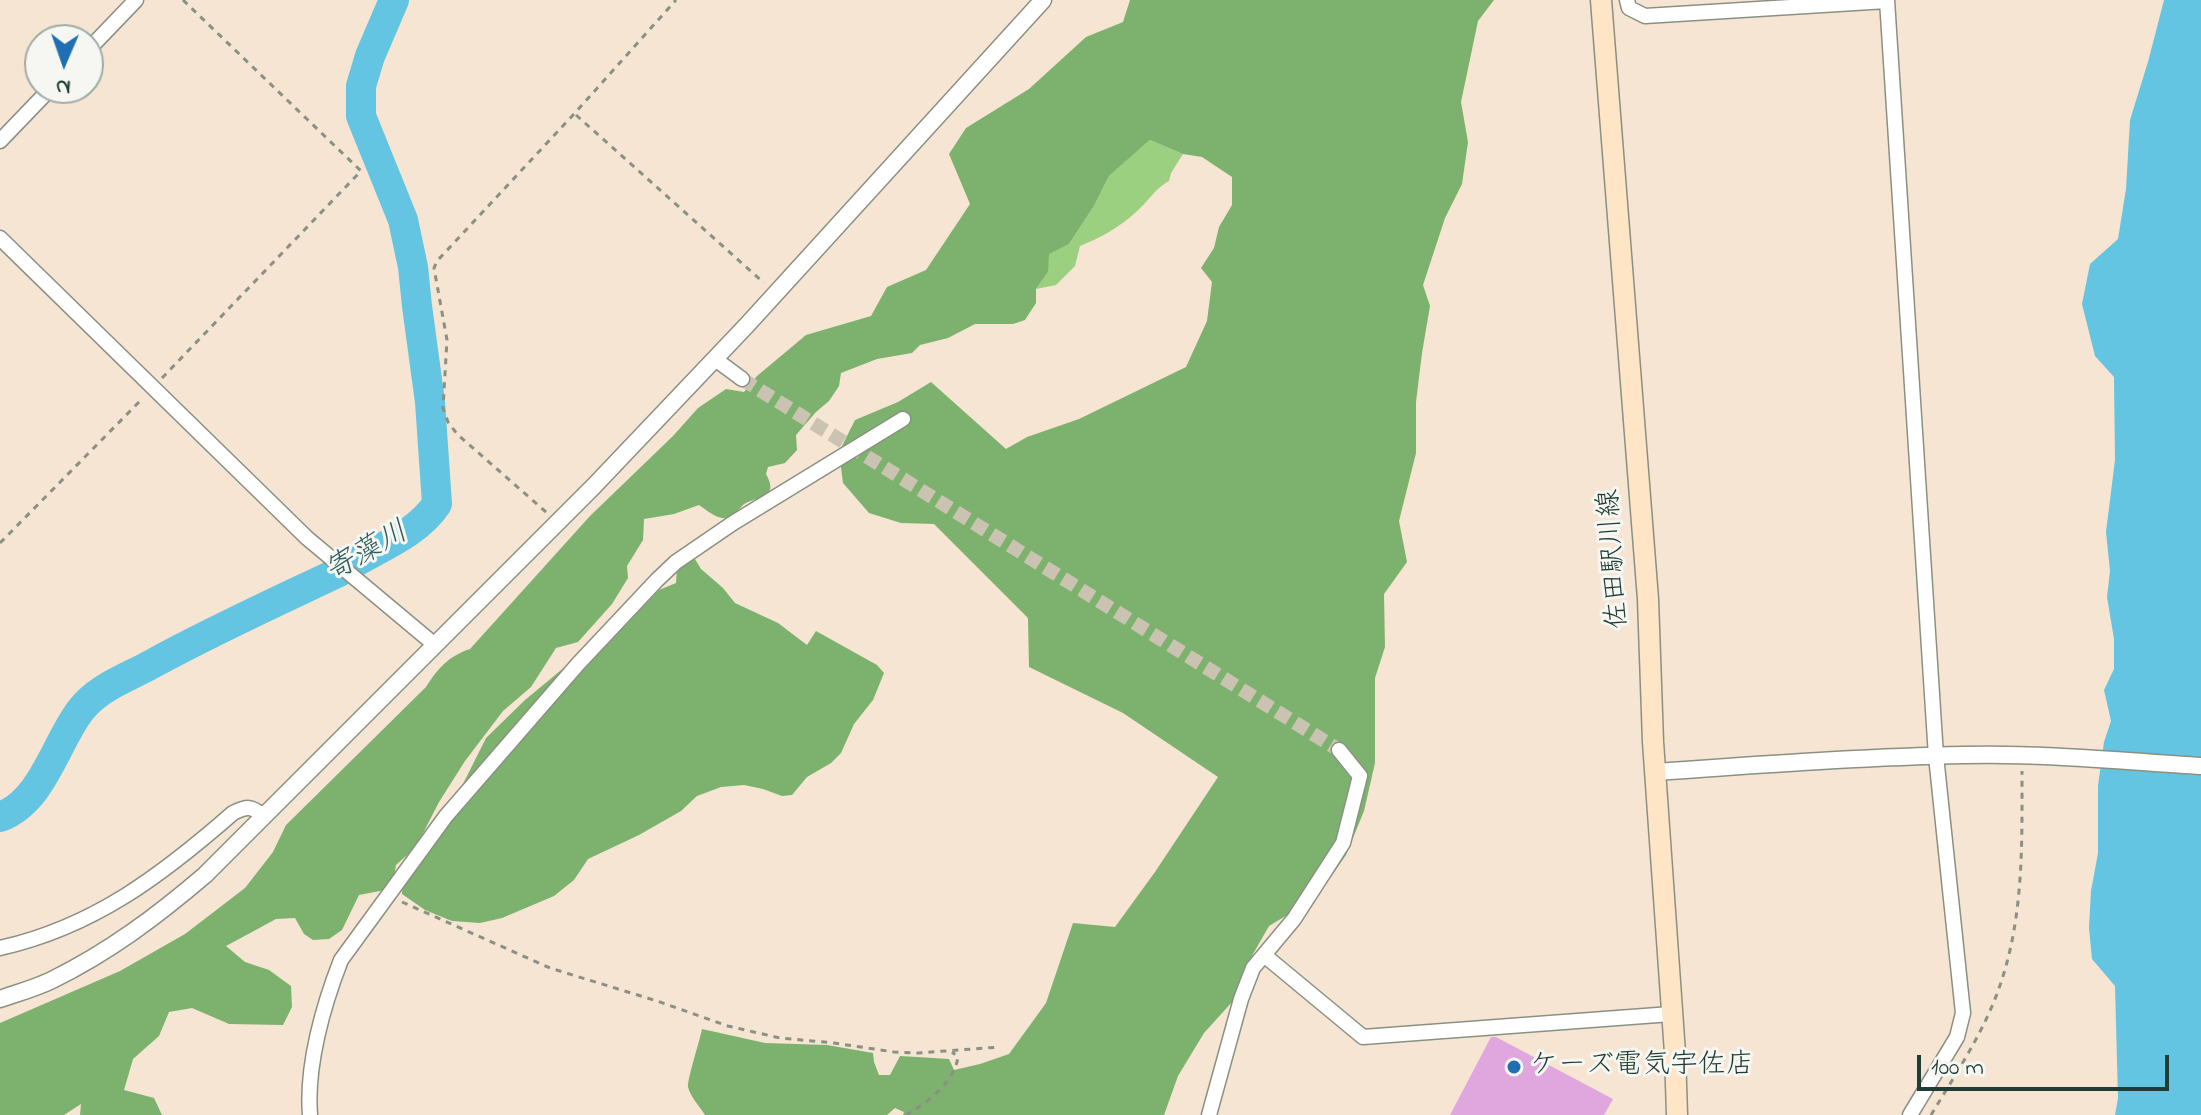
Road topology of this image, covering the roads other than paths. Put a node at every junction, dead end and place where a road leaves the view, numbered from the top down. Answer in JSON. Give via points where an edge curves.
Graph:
{"nodes":[{"id":1,"x":136,"y":0,"type":"edge"},
{"id":2,"x":1043,"y":0,"type":"edge"},
{"id":3,"x":1601,"y":0,"type":"edge"},
{"id":4,"x":1627,"y":0,"type":"edge"},
{"id":5,"x":1887,"y":0,"type":"edge"},
{"id":6,"x":104,"y":33,"type":"edge"},
{"id":7,"x":36,"y":104,"type":"edge"},
{"id":8,"x":0,"y":141,"type":"edge"},
{"id":9,"x":0,"y":238,"type":"edge"},
{"id":10,"x":715,"y":359,"type":"junction"},
{"id":11,"x":742,"y":379,"type":"tunnel mouth"},
{"id":12,"x":903,"y":419,"type":"dead end"},
{"id":13,"x":435,"y":645,"type":"junction"},
{"id":14,"x":1339,"y":750,"type":"tunnel mouth"},
{"id":15,"x":1936,"y":756,"type":"junction"},
{"id":16,"x":2201,"y":766,"type":"edge"},
{"id":17,"x":1655,"y":772,"type":"junction"},
{"id":18,"x":263,"y":816,"type":"junction"},
{"id":19,"x":0,"y":948,"type":"edge"},
{"id":20,"x":1264,"y":955,"type":"junction"},
{"id":21,"x":0,"y":999,"type":"edge"},
{"id":22,"x":1671,"y":1014,"type":"junction"},
{"id":23,"x":310,"y":1115,"type":"edge"},
{"id":24,"x":1209,"y":1115,"type":"edge"},
{"id":25,"x":1677,"y":1115,"type":"edge"},
{"id":26,"x":1910,"y":1115,"type":"edge"}],
"edges":[{"from":1,"to":6,"type":"street"},
{"from":2,"to":10,"type":"street"},
{"from":3,"to":17,"type":"main road","name":"佐田駅川線","via":[[1648,599]]},
{"from":4,"to":5,"type":"street","via":[[1629,8],[1645,16]]},
{"from":5,"to":15,"type":"street"},
{"from":7,"to":8,"type":"street"},
{"from":9,"to":13,"type":"street","via":[[307,538]]},
{"from":10,"to":11,"type":"street"},
{"from":10,"to":13,"type":"street"},
{"from":12,"to":23,"type":"street","via":[[676,562],[578,664],[446,816],[341,960],[313,1064]]},
{"from":13,"to":18,"type":"street"},
{"from":14,"to":20,"type":"street","via":[[1360,776],[1343,843]]},
{"from":15,"to":16,"type":"street"},
{"from":15,"to":17,"type":"street"},
{"from":15,"to":26,"type":"street","via":[[1963,1013],[1957,1037]]},
{"from":17,"to":22,"type":"main road","name":"佐田駅川線"},
{"from":18,"to":19,"type":"street","via":[[254,807],[233,813],[159,875],[107,908],[45,936]]},
{"from":18,"to":21,"type":"street","via":[[205,875],[134,933],[49,981]]},
{"from":20,"to":22,"type":"street","via":[[1363,1037]]},
{"from":20,"to":24,"type":"street","via":[[1241,999]]},
{"from":22,"to":25,"type":"main road","name":"佐田駅川線"}]}
